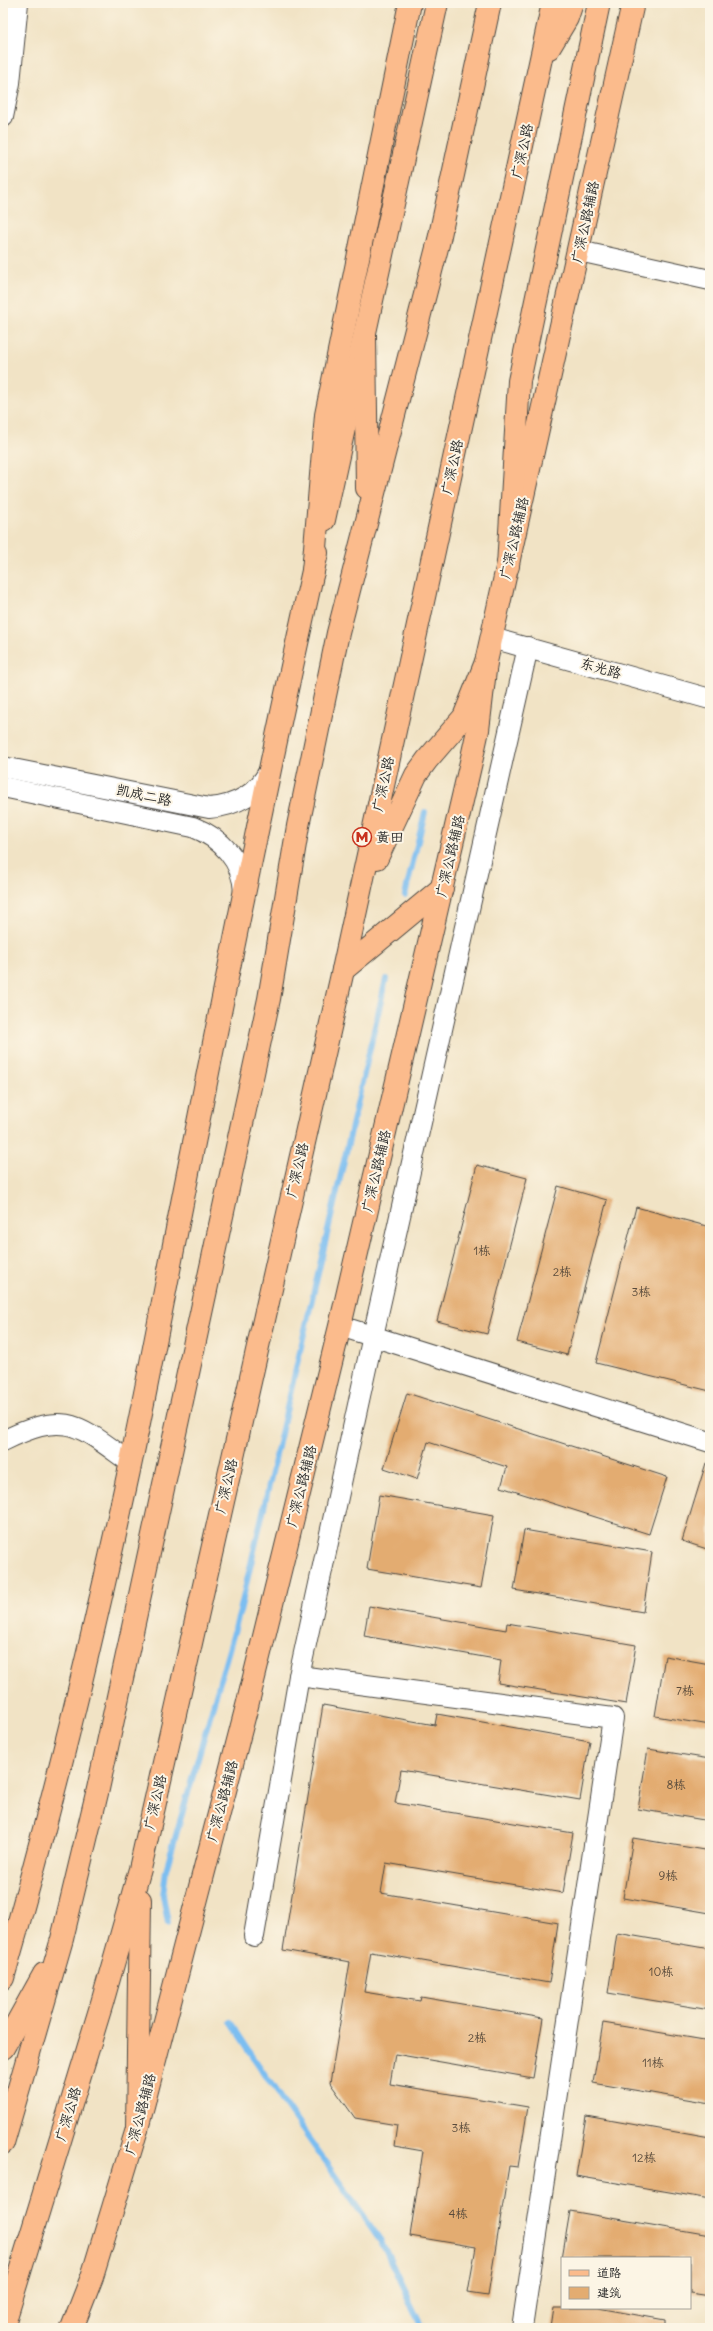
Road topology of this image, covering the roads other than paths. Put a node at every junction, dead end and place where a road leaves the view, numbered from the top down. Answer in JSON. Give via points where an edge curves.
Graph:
{"nodes":[{"id":1,"x":18,"y":3,"type":"edge"},
{"id":2,"x":410,"y":3,"type":"edge"},
{"id":3,"x":437,"y":3,"type":"edge"},
{"id":4,"x":490,"y":3,"type":"edge"},
{"id":5,"x":553,"y":3,"type":"edge"},
{"id":6,"x":572,"y":3,"type":"edge"},
{"id":7,"x":599,"y":3,"type":"edge"},
{"id":8,"x":633,"y":3,"type":"edge"},
{"id":9,"x":540,"y":65,"type":"junction"},
{"id":10,"x":3,"y":117,"type":"edge"},
{"id":11,"x":579,"y":251,"type":"junction"},
{"id":12,"x":710,"y":280,"type":"edge"},
{"id":13,"x":365,"y":335,"type":"junction"},
{"id":14,"x":368,"y":518,"type":"junction"},
{"id":15,"x":508,"y":566,"type":"junction"},
{"id":16,"x":313,"y":572,"type":"junction"},
{"id":17,"x":492,"y":638,"type":"junction"},
{"id":18,"x":528,"y":648,"type":"junction"},
{"id":19,"x":486,"y":662,"type":"junction"},
{"id":20,"x":710,"y":699,"type":"edge"},
{"id":21,"x":3,"y":766,"type":"edge"},
{"id":22,"x":271,"y":768,"type":"junction"},
{"id":23,"x":3,"y":787,"type":"edge"},
{"id":24,"x":442,"y":888,"type":"junction"},
{"id":25,"x":244,"y":896,"type":"junction"},
{"id":26,"x":355,"y":913,"type":"junction"},
{"id":27,"x":343,"y":970,"type":"junction"},
{"id":28,"x":340,"y":1326,"type":"junction"},
{"id":29,"x":372,"y":1336,"type":"junction"},
{"id":30,"x":3,"y":1441,"type":"edge"},
{"id":31,"x":710,"y":1442,"type":"edge"},
{"id":32,"x":131,"y":1463,"type":"junction"},
{"id":33,"x":299,"y":1676,"type":"junction"},
{"id":34,"x":140,"y":1869,"type":"junction"},
{"id":35,"x":254,"y":1936,"type":"dead end"},
{"id":36,"x":62,"y":1939,"type":"junction"},
{"id":37,"x":3,"y":1978,"type":"edge"},
{"id":38,"x":3,"y":2048,"type":"edge"},
{"id":39,"x":136,"y":2129,"type":"junction"},
{"id":40,"x":3,"y":2143,"type":"edge"},
{"id":41,"x":3,"y":2327,"type":"edge"},
{"id":42,"x":72,"y":2328,"type":"edge"},
{"id":43,"x":522,"y":2328,"type":"edge"}],
"edges":[{"from":1,"to":10,"type":"street","via":[[10,83]]},
{"from":2,"to":16,"type":"main road","via":[[326,415]]},
{"from":3,"to":13,"type":"main road"},
{"from":4,"to":14,"type":"main road","via":[[438,240]]},
{"from":5,"to":9,"type":"main road","name":"广深公路"},
{"from":6,"to":9,"type":"main road","via":[[567,18]]},
{"from":7,"to":15,"type":"main road","via":[[519,381]]},
{"from":8,"to":11,"type":"main road","name":"广深公路辅路"},
{"from":9,"to":26,"type":"main road","name":"广深公路"},
{"from":11,"to":12,"type":"street"},
{"from":11,"to":15,"type":"main road","name":"广深公路辅路"},
{"from":13,"to":14,"type":"main road"},
{"from":13,"to":16,"type":"main road"},
{"from":14,"to":36,"type":"main road","via":[[338,633],[298,826],[269,998],[100,1782]]},
{"from":15,"to":17,"type":"main road","name":"广深公路辅路"},
{"from":16,"to":22,"type":"main road"},
{"from":17,"to":18,"type":"street","name":"东光路"},
{"from":17,"to":19,"type":"main road","name":"广深公路辅路"},
{"from":18,"to":20,"type":"street","name":"东光路"},
{"from":18,"to":29,"type":"street"},
{"from":19,"to":24,"type":"main road","name":"广深公路辅路","via":[[478,730]]},
{"from":19,"to":26,"type":"main road","via":[[464,717],[426,760],[408,789]]},
{"from":21,"to":22,"type":"street","name":"凯成二路","via":[[208,808],[225,805],[246,796],[259,786]]},
{"from":22,"to":25,"type":"main road"},
{"from":23,"to":25,"type":"street","name":"凯成二路","via":[[203,831],[233,856],[242,874]]},
{"from":24,"to":27,"type":"main road"},
{"from":24,"to":28,"type":"main road","name":"广深公路辅路"},
{"from":25,"to":32,"type":"main road"},
{"from":26,"to":27,"type":"main road","name":"广深公路"},
{"from":27,"to":34,"type":"main road","name":"广深公路"},
{"from":28,"to":29,"type":"street"},
{"from":28,"to":39,"type":"main road","name":"广深公路辅路","via":[[247,1706]]},
{"from":29,"to":31,"type":"street"},
{"from":29,"to":33,"type":"street"},
{"from":30,"to":32,"type":"street","via":[[26,1429],[66,1423],[86,1430]]},
{"from":32,"to":37,"type":"main road","via":[[84,1671],[33,1876]]},
{"from":33,"to":35,"type":"street"},
{"from":33,"to":43,"type":"street","via":[[612,1718]]},
{"from":34,"to":39,"type":"main road"},
{"from":34,"to":41,"type":"main road","name":"广深公路"},
{"from":36,"to":38,"type":"main road"},
{"from":36,"to":40,"type":"main road"},
{"from":39,"to":42,"type":"main road","name":"广深公路辅路","via":[[92,2277]]}]}
